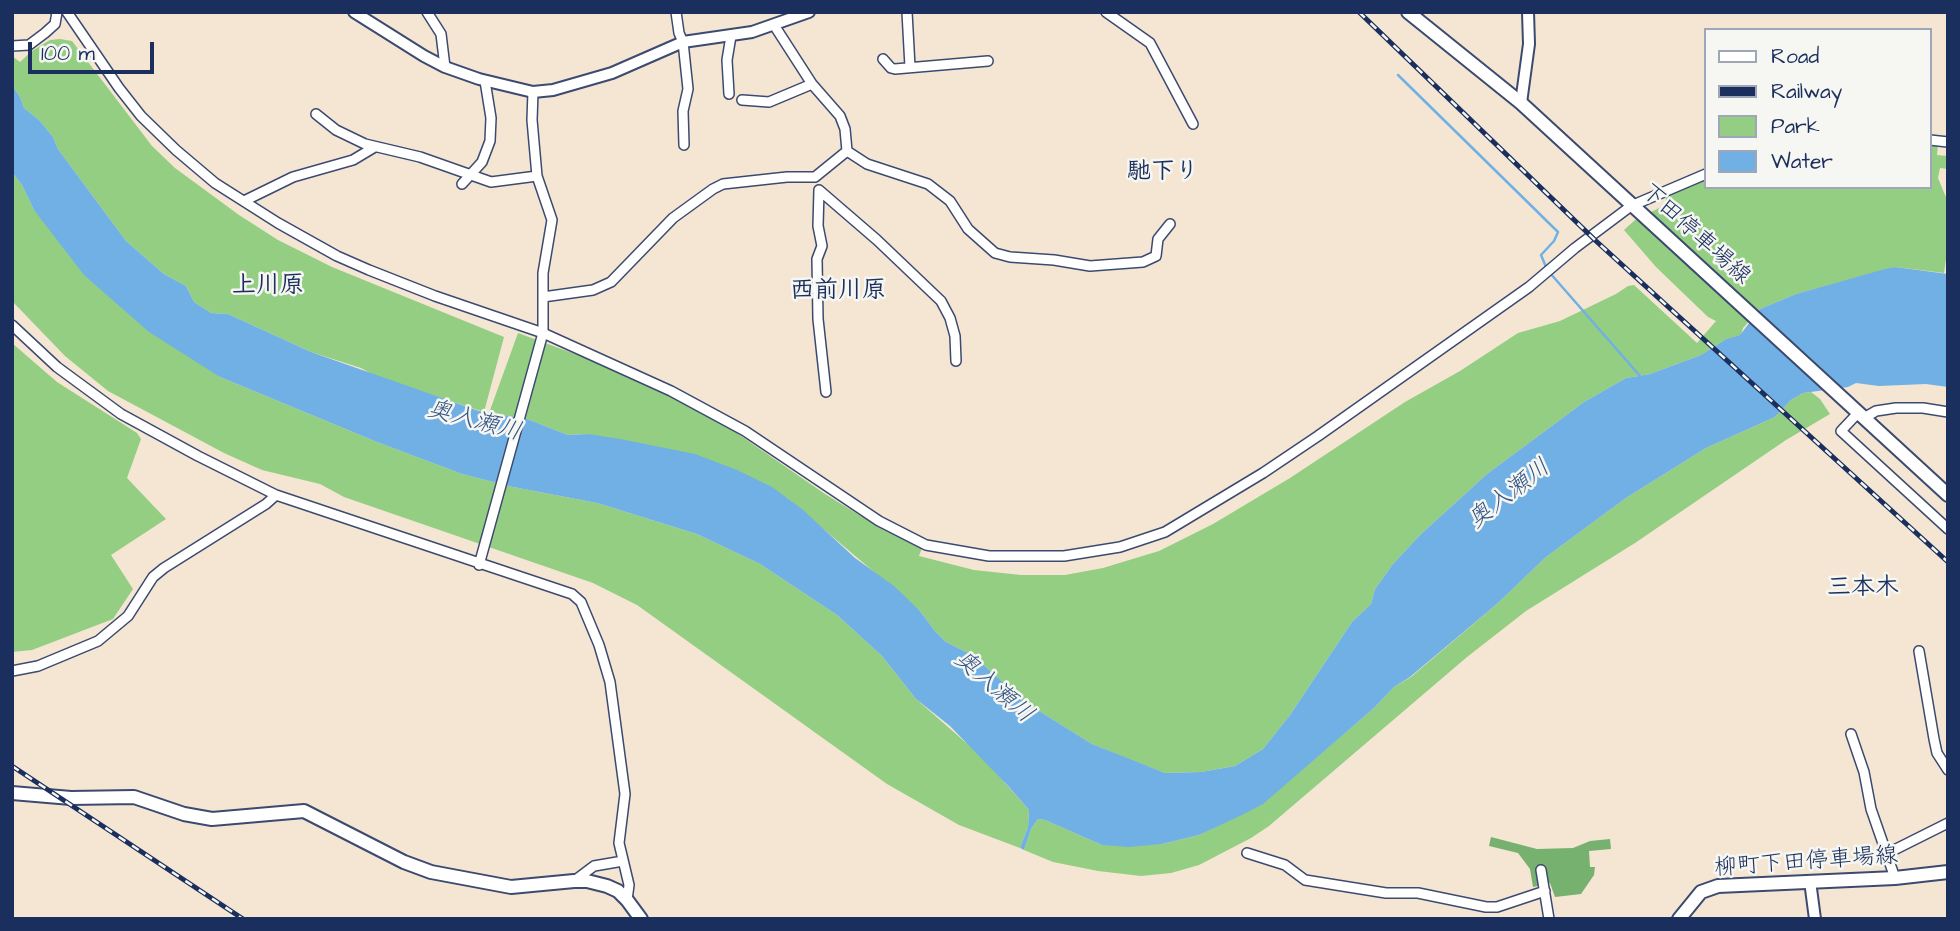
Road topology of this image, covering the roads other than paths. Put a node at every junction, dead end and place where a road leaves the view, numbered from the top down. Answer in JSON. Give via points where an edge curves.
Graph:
{"nodes":[{"id":1,"x":57,"y":12,"type":"edge"},
{"id":2,"x":67,"y":12,"type":"edge"},
{"id":3,"x":354,"y":12,"type":"edge"},
{"id":4,"x":427,"y":12,"type":"edge"},
{"id":5,"x":676,"y":12,"type":"edge"},
{"id":6,"x":809,"y":12,"type":"edge"},
{"id":7,"x":907,"y":12,"type":"edge"},
{"id":8,"x":1106,"y":12,"type":"edge"},
{"id":9,"x":1408,"y":12,"type":"edge"},
{"id":10,"x":1528,"y":12,"type":"edge"},
{"id":11,"x":788,"y":16,"type":"edge"},
{"id":12,"x":774,"y":25,"type":"junction"},
{"id":13,"x":730,"y":36,"type":"junction"},
{"id":14,"x":683,"y":42,"type":"junction"},
{"id":15,"x":12,"y":46,"type":"edge"},
{"id":16,"x":883,"y":59,"type":"dead end"},
{"id":17,"x":988,"y":61,"type":"dead end"},
{"id":18,"x":445,"y":67,"type":"junction"},
{"id":19,"x":910,"y":67,"type":"junction"},
{"id":20,"x":485,"y":81,"type":"junction"},
{"id":21,"x":812,"y":84,"type":"junction"},
{"id":22,"x":533,"y":92,"type":"junction"},
{"id":23,"x":730,"y":94,"type":"dead end"},
{"id":24,"x":742,"y":100,"type":"dead end"},
{"id":25,"x":1521,"y":103,"type":"junction"},
{"id":26,"x":316,"y":114,"type":"dead end"},
{"id":27,"x":1193,"y":124,"type":"dead end"},
{"id":28,"x":684,"y":145,"type":"dead end"},
{"id":29,"x":373,"y":148,"type":"junction"},
{"id":30,"x":847,"y":151,"type":"junction"},
{"id":31,"x":818,"y":174,"type":"junction"},
{"id":32,"x":470,"y":175,"type":"junction"},
{"id":33,"x":1704,"y":175,"type":"edge"},
{"id":34,"x":537,"y":176,"type":"junction"},
{"id":35,"x":461,"y":184,"type":"dead end"},
{"id":36,"x":819,"y":190,"type":"junction"},
{"id":37,"x":244,"y":201,"type":"junction"},
{"id":38,"x":1633,"y":208,"type":"junction"},
{"id":39,"x":1170,"y":224,"type":"dead end"},
{"id":40,"x":543,"y":298,"type":"junction"},
{"id":41,"x":12,"y":325,"type":"edge"},
{"id":42,"x":542,"y":336,"type":"junction"},
{"id":43,"x":956,"y":361,"type":"dead end"},
{"id":44,"x":825,"y":392,"type":"dead end"},
{"id":45,"x":1857,"y":412,"type":"junction"},
{"id":46,"x":1948,"y":412,"type":"edge"},
{"id":47,"x":276,"y":495,"type":"junction"},
{"id":48,"x":1948,"y":495,"type":"edge"},
{"id":49,"x":1948,"y":529,"type":"edge"},
{"id":50,"x":480,"y":562,"type":"junction"},
{"id":51,"x":1919,"y":651,"type":"dead end"},
{"id":52,"x":12,"y":671,"type":"edge"},
{"id":53,"x":1851,"y":734,"type":"dead end"},
{"id":54,"x":1948,"y":770,"type":"edge"},
{"id":55,"x":12,"y":793,"type":"edge"},
{"id":56,"x":1948,"y":823,"type":"edge"},
{"id":57,"x":1247,"y":853,"type":"dead end"},
{"id":58,"x":1888,"y":853,"type":"junction"},
{"id":59,"x":623,"y":861,"type":"junction"},
{"id":60,"x":1541,"y":870,"type":"dead end"},
{"id":61,"x":1948,"y":872,"type":"edge"},
{"id":62,"x":1895,"y":878,"type":"junction"},
{"id":63,"x":574,"y":881,"type":"junction"},
{"id":64,"x":1810,"y":881,"type":"junction"},
{"id":65,"x":1545,"y":891,"type":"junction"},
{"id":66,"x":627,"y":900,"type":"junction"},
{"id":67,"x":641,"y":919,"type":"edge"},
{"id":68,"x":1549,"y":919,"type":"edge"},
{"id":69,"x":1679,"y":919,"type":"edge"},
{"id":70,"x":1815,"y":919,"type":"edge"}],
"edges":[{"from":1,"to":15,"type":"street","via":[[55,24],[46,33],[29,45]]},
{"from":2,"to":37,"type":"street","via":[[141,116],[215,183]]},
{"from":3,"to":18,"type":"street"},
{"from":4,"to":18,"type":"street","via":[[441,34]]},
{"from":5,"to":14,"type":"street"},
{"from":6,"to":11,"type":"street"},
{"from":7,"to":19,"type":"street"},
{"from":8,"to":27,"type":"street","via":[[1150,43]]},
{"from":9,"to":25,"type":"main road","name":"下田停車場線"},
{"from":10,"to":25,"type":"street"},
{"from":11,"to":12,"type":"street"},
{"from":12,"to":13,"type":"street"},
{"from":12,"to":21,"type":"street"},
{"from":13,"to":14,"type":"street"},
{"from":13,"to":23,"type":"street"},
{"from":14,"to":22,"type":"street","via":[[612,73]]},
{"from":14,"to":28,"type":"street","via":[[688,89]]},
{"from":16,"to":19,"type":"street","via":[[891,68]]},
{"from":17,"to":19,"type":"street"},
{"from":18,"to":20,"type":"street"},
{"from":20,"to":22,"type":"street"},
{"from":20,"to":32,"type":"street","via":[[490,141],[482,162]]},
{"from":21,"to":24,"type":"street","via":[[769,102]]},
{"from":21,"to":30,"type":"street","via":[[840,116]]},
{"from":22,"to":34,"type":"street"},
{"from":25,"to":38,"type":"main road","name":"下田停車場線"},
{"from":26,"to":29,"type":"street"},
{"from":29,"to":32,"type":"street","via":[[420,157]]},
{"from":29,"to":37,"type":"street","via":[[353,159],[293,177]]},
{"from":30,"to":31,"type":"street"},
{"from":30,"to":39,"type":"street","via":[[867,164],[928,184],[950,201],[985,246],[1010,257],[1090,266],[1143,262],[1156,257],[1158,239]]},
{"from":31,"to":36,"type":"street"},
{"from":31,"to":40,"type":"street","via":[[723,184],[678,213],[611,282],[584,292]]},
{"from":32,"to":34,"type":"street","via":[[498,182]]},
{"from":32,"to":35,"type":"street"},
{"from":33,"to":38,"type":"street"},
{"from":34,"to":40,"type":"street","via":[[552,220],[542,274]]},
{"from":36,"to":43,"type":"street","via":[[942,301],[955,336]]},
{"from":36,"to":44,"type":"street","via":[[818,319]]},
{"from":37,"to":42,"type":"street","via":[[369,271]]},
{"from":38,"to":42,"type":"street","via":[[1529,287],[1263,473],[1165,532],[1120,547],[1064,556],[989,556],[926,545],[879,521],[745,431],[671,391]]},
{"from":38,"to":45,"type":"main road","name":"下田停車場線"},
{"from":40,"to":42,"type":"street"},
{"from":41,"to":47,"type":"street","via":[[57,368],[121,414]]},
{"from":42,"to":50,"type":"street"},
{"from":45,"to":46,"type":"street","via":[[1923,408]]},
{"from":45,"to":48,"type":"main road","name":"下田停車場線"},
{"from":45,"to":49,"type":"street","via":[[1841,431]]},
{"from":47,"to":50,"type":"street"},
{"from":47,"to":52,"type":"street","via":[[164,568],[128,616],[98,640],[38,666]]},
{"from":50,"to":59,"type":"street","via":[[572,594],[581,602],[610,682],[625,794],[619,843]]},
{"from":51,"to":54,"type":"street","via":[[1937,753]]},
{"from":53,"to":58,"type":"street"},
{"from":55,"to":63,"type":"main road","via":[[134,797],[212,819],[304,811],[431,872],[511,887]]},
{"from":56,"to":58,"type":"street"},
{"from":57,"to":65,"type":"street","via":[[1285,865],[1305,880],[1386,893],[1418,893],[1486,907]]},
{"from":58,"to":62,"type":"street"},
{"from":59,"to":63,"type":"street","via":[[594,866]]},
{"from":59,"to":66,"type":"street","via":[[629,885]]},
{"from":60,"to":65,"type":"street"},
{"from":61,"to":62,"type":"main road","name":"柳町下田停車場線"},
{"from":62,"to":64,"type":"main road","name":"柳町下田停車場線"},
{"from":63,"to":66,"type":"main road","via":[[607,886]]},
{"from":64,"to":69,"type":"main road","name":"柳町下田停車場線","via":[[1707,889]]},
{"from":64,"to":70,"type":"street"},
{"from":65,"to":68,"type":"street"},
{"from":66,"to":67,"type":"main road"}]}
